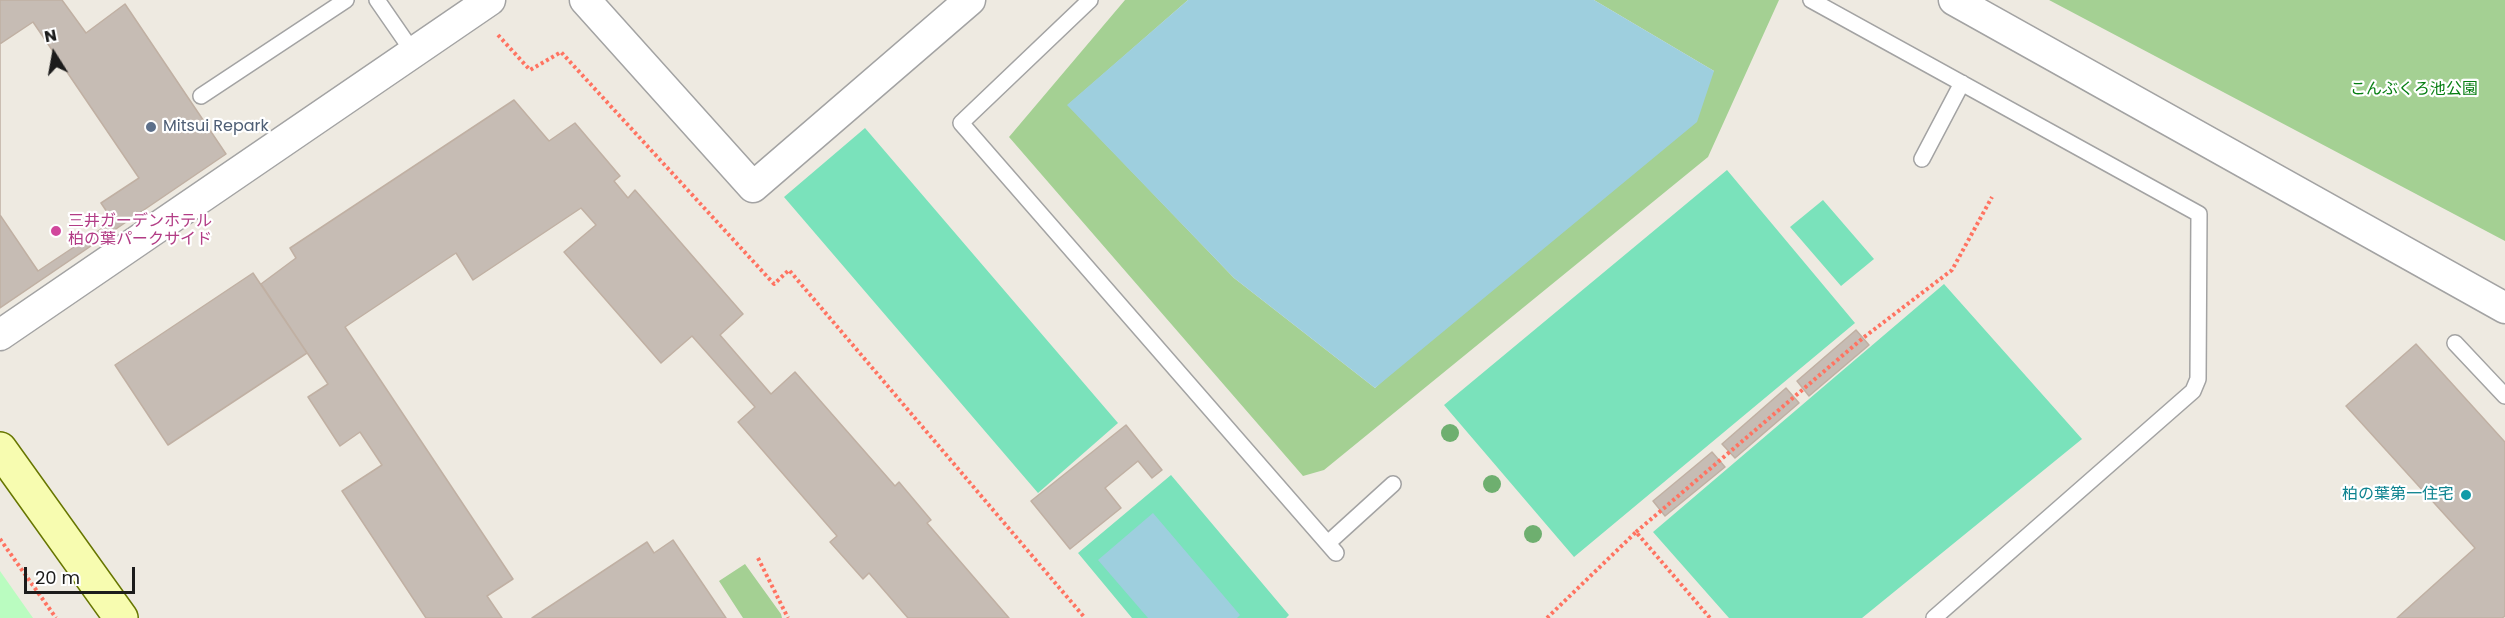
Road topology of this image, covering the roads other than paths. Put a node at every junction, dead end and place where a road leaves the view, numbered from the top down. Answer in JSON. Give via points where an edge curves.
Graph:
{"nodes":[{"id":1,"x":346,"y":0,"type":"edge"},
{"id":2,"x":377,"y":0,"type":"edge"},
{"id":3,"x":585,"y":0,"type":"edge"},
{"id":4,"x":970,"y":0,"type":"edge"},
{"id":5,"x":1090,"y":0,"type":"edge"},
{"id":6,"x":1811,"y":0,"type":"edge"},
{"id":7,"x":1954,"y":0,"type":"edge"},
{"id":8,"x":482,"y":5,"type":"edge"},
{"id":9,"x":413,"y":52,"type":"junction"},
{"id":10,"x":1962,"y":83,"type":"junction"},
{"id":11,"x":201,"y":96,"type":"dead end"},
{"id":12,"x":1922,"y":159,"type":"dead end"},
{"id":13,"x":2505,"y":308,"type":"edge"},
{"id":14,"x":0,"y":335,"type":"edge"},
{"id":15,"x":2455,"y":344,"type":"dead end"},
{"id":16,"x":2505,"y":396,"type":"edge"},
{"id":17,"x":0,"y":449,"type":"edge"},
{"id":18,"x":1393,"y":484,"type":"dead end"},
{"id":19,"x":121,"y":618,"type":"edge"},
{"id":20,"x":1934,"y":618,"type":"edge"}],
"edges":[{"from":1,"to":11,"type":"lane"},
{"from":2,"to":9,"type":"lane"},
{"from":3,"to":4,"type":"street","via":[[753,187]]},
{"from":5,"to":18,"type":"lane","via":[[961,123],[1332,548]]},
{"from":6,"to":10,"type":"lane"},
{"from":7,"to":13,"type":"street"},
{"from":8,"to":9,"type":"street"},
{"from":9,"to":14,"type":"street"},
{"from":10,"to":12,"type":"lane"},
{"from":10,"to":20,"type":"lane","via":[[2199,214],[2198,379],[2193,391]]},
{"from":15,"to":16,"type":"lane"},
{"from":17,"to":19,"type":"street"}]}
